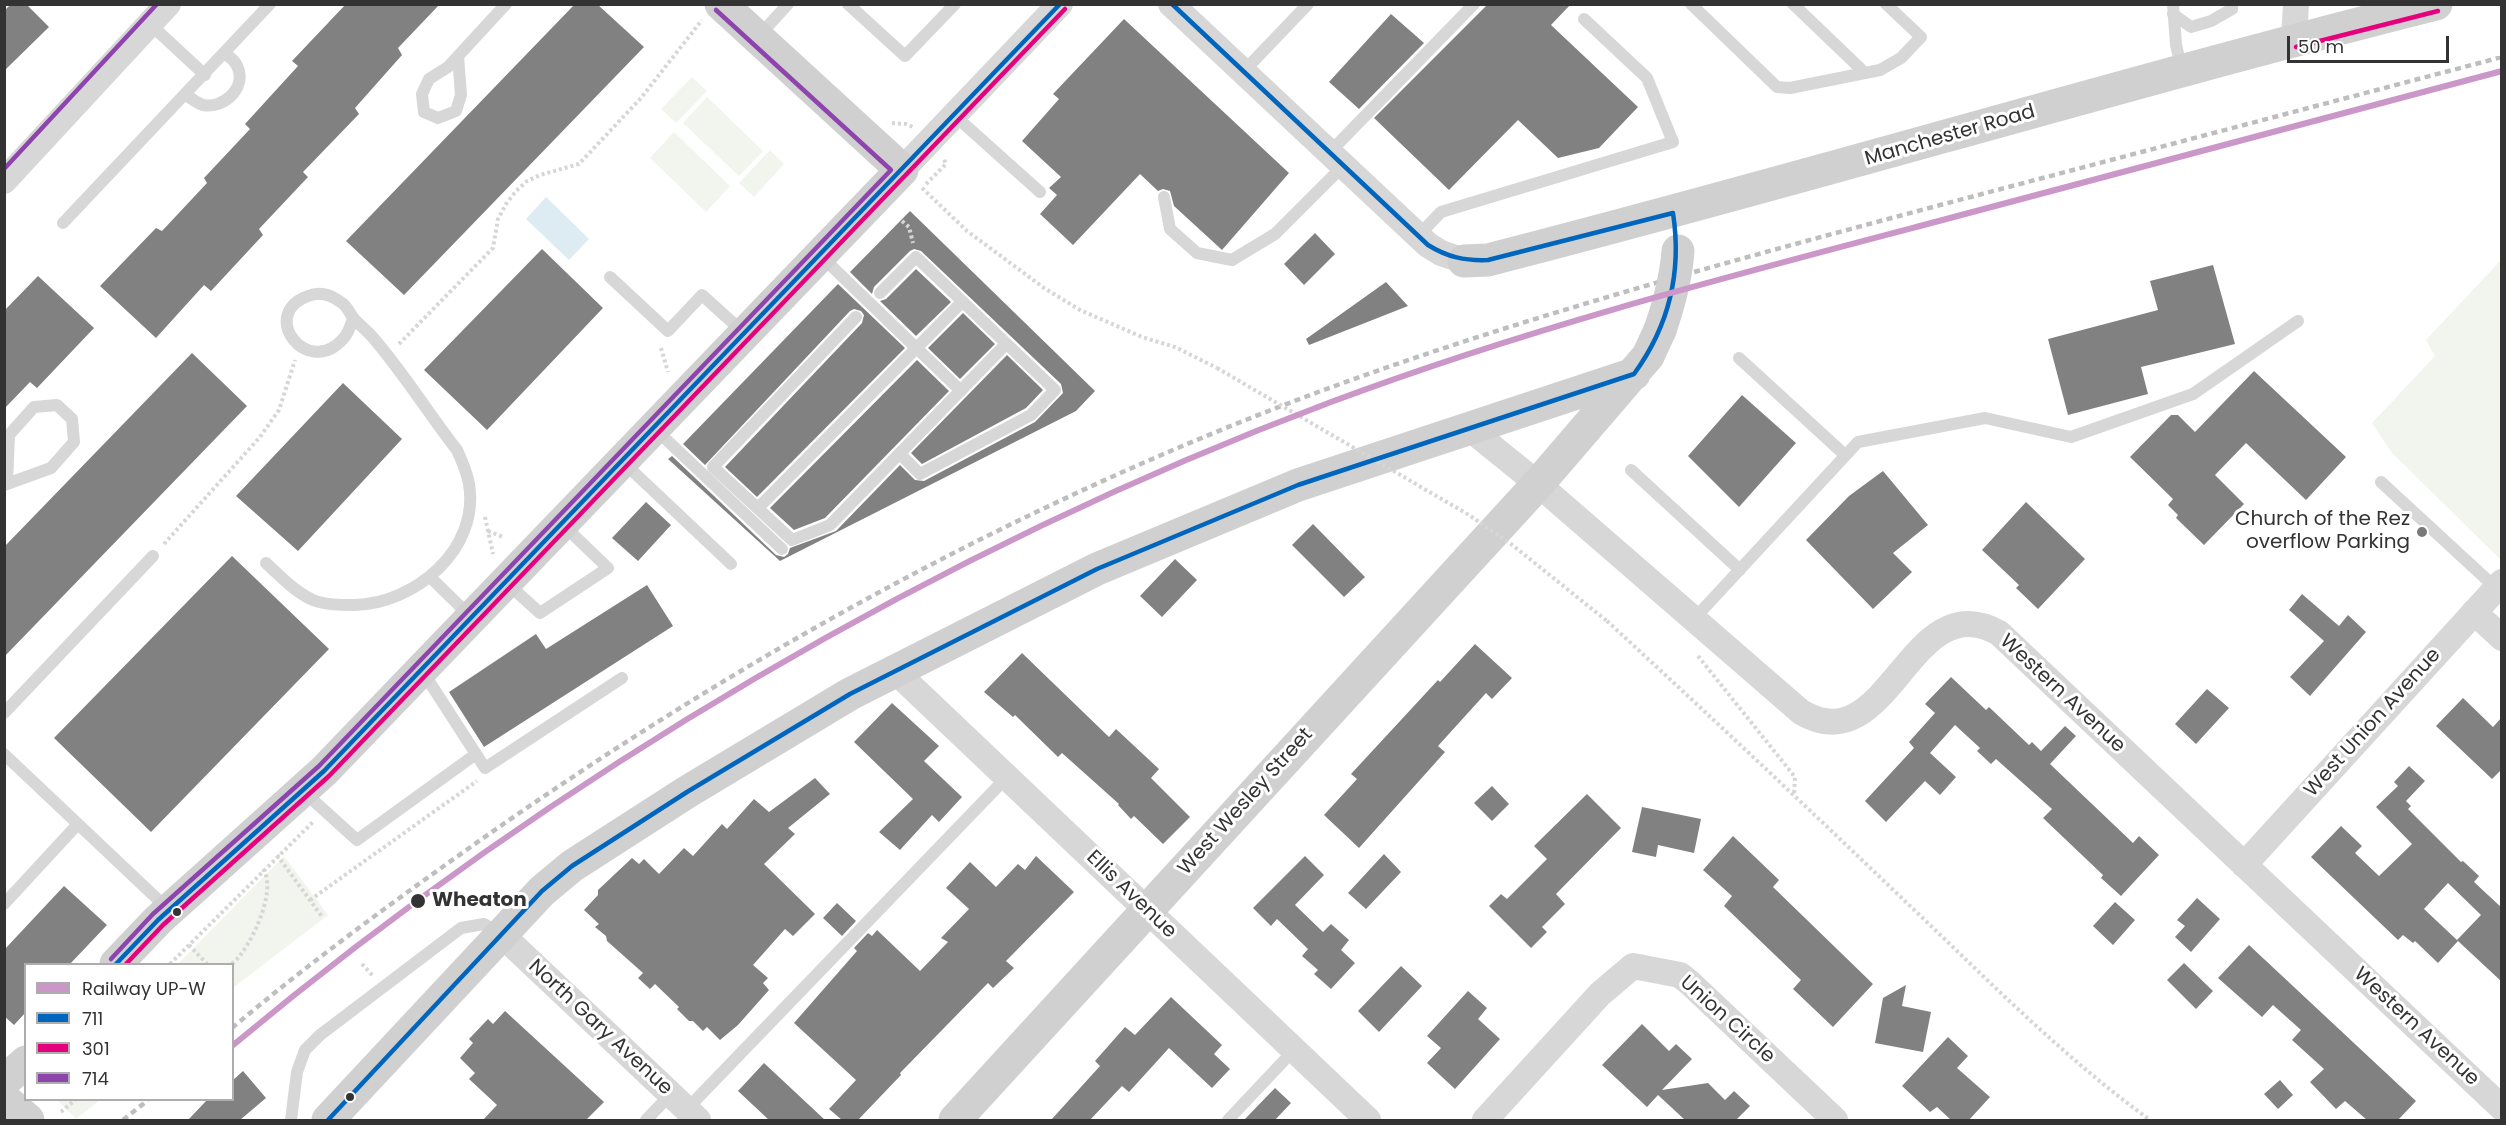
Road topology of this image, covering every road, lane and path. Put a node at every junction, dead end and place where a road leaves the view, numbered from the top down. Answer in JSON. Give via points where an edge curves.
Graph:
{"nodes":[{"id":1,"x":168,"y":4,"type":"edge"},
{"id":2,"x":270,"y":4,"type":"edge"},
{"id":3,"x":506,"y":4,"type":"edge"},
{"id":4,"x":788,"y":4,"type":"edge"},
{"id":5,"x":848,"y":4,"type":"edge"},
{"id":6,"x":955,"y":4,"type":"edge"},
{"id":7,"x":1060,"y":4,"type":"edge"},
{"id":8,"x":1171,"y":4,"type":"edge"},
{"id":9,"x":1308,"y":4,"type":"edge"},
{"id":10,"x":1474,"y":4,"type":"edge"},
{"id":11,"x":1691,"y":4,"type":"edge"},
{"id":12,"x":1793,"y":4,"type":"edge"},
{"id":13,"x":1886,"y":4,"type":"edge"},
{"id":14,"x":2232,"y":4,"type":"edge"},
{"id":15,"x":2296,"y":4,"type":"edge"},
{"id":16,"x":2414,"y":7,"type":"edge"},
{"id":17,"x":2173,"y":9,"type":"edge"},
{"id":18,"x":713,"y":11,"type":"edge"},
{"id":19,"x":1584,"y":19,"type":"dead end"},
{"id":20,"x":150,"y":24,"type":"junction"},
{"id":21,"x":757,"y":38,"type":"junction"},
{"id":22,"x":2294,"y":40,"type":"junction"},
{"id":23,"x":225,"y":54,"type":"junction"},
{"id":24,"x":458,"y":56,"type":"junction"},
{"id":25,"x":2183,"y":71,"type":"junction"},
{"id":26,"x":1243,"y":72,"type":"junction"},
{"id":27,"x":1864,"y":72,"type":"junction"},
{"id":28,"x":205,"y":75,"type":"junction"},
{"id":29,"x":186,"y":95,"type":"junction"},
{"id":30,"x":954,"y":115,"type":"junction"},
{"id":31,"x":943,"y":157,"type":"dead end"},
{"id":32,"x":1336,"y":159,"type":"junction"},
{"id":33,"x":6,"y":177,"type":"edge"},
{"id":34,"x":912,"y":179,"type":"junction"},
{"id":35,"x":1040,"y":192,"type":"dead end"},
{"id":36,"x":1164,"y":197,"type":"dead end"},
{"id":37,"x":1673,"y":213,"type":"junction"},
{"id":38,"x":902,"y":221,"type":"dead end"},
{"id":39,"x":63,"y":224,"type":"dead end"},
{"id":40,"x":909,"y":227,"type":"dead end"},
{"id":41,"x":1418,"y":236,"type":"junction"},
{"id":42,"x":819,"y":254,"type":"junction"},
{"id":43,"x":1464,"y":261,"type":"joint"},
{"id":44,"x":610,"y":277,"type":"dead end"},
{"id":45,"x":880,"y":293,"type":"dead end"},
{"id":46,"x":962,"y":302,"type":"junction"},
{"id":47,"x":856,"y":317,"type":"dead end"},
{"id":48,"x":353,"y":318,"type":"junction"},
{"id":49,"x":2298,"y":321,"type":"dead end"},
{"id":50,"x":743,"y":333,"type":"junction"},
{"id":51,"x":399,"y":344,"type":"dead end"},
{"id":52,"x":1006,"y":345,"type":"junction"},
{"id":53,"x":916,"y":347,"type":"junction"},
{"id":54,"x":661,"y":348,"type":"dead end"},
{"id":55,"x":1739,"y":358,"type":"dead end"},
{"id":56,"x":296,"y":359,"type":"dead end"},
{"id":57,"x":668,"y":372,"type":"dead end"},
{"id":58,"x":1634,"y":374,"type":"junction"},
{"id":59,"x":961,"y":391,"type":"junction"},
{"id":60,"x":653,"y":428,"type":"junction"},
{"id":61,"x":1470,"y":429,"type":"junction"},
{"id":62,"x":900,"y":454,"type":"junction"},
{"id":63,"x":1845,"y":455,"type":"junction"},
{"id":64,"x":621,"y":460,"type":"junction"},
{"id":65,"x":1631,"y":470,"type":"dead end"},
{"id":66,"x":2381,"y":482,"type":"dead end"},
{"id":67,"x":6,"y":484,"type":"edge"},
{"id":68,"x":1538,"y":484,"type":"junction"},
{"id":69,"x":758,"y":508,"type":"junction"},
{"id":70,"x":484,"y":513,"type":"dead end"},
{"id":71,"x":562,"y":523,"type":"junction"},
{"id":72,"x":488,"y":531,"type":"junction"},
{"id":73,"x":503,"y":537,"type":"dead end"},
{"id":74,"x":782,"y":549,"type":"dead end"},
{"id":75,"x":153,"y":556,"type":"joint"},
{"id":76,"x":266,"y":563,"type":"dead end"},
{"id":77,"x":731,"y":564,"type":"dead end"},
{"id":78,"x":500,"y":568,"type":"junction"},
{"id":79,"x":1740,"y":570,"type":"junction"},
{"id":80,"x":430,"y":577,"type":"junction"},
{"id":81,"x":2499,"y":585,"type":"edge"},
{"id":82,"x":2474,"y":612,"type":"junction"},
{"id":83,"x":472,"y":617,"type":"junction"},
{"id":84,"x":1694,"y":619,"type":"junction"},
{"id":85,"x":2502,"y":638,"type":"edge"},
{"id":86,"x":1691,"y":648,"type":"dead end"},
{"id":87,"x":422,"y":670,"type":"junction"},
{"id":88,"x":894,"y":670,"type":"junction"},
{"id":89,"x":622,"y":678,"type":"dead end"},
{"id":90,"x":4,"y":713,"type":"edge"},
{"id":91,"x":4,"y":754,"type":"edge"},
{"id":92,"x":476,"y":754,"type":"junction"},
{"id":93,"x":485,"y":768,"type":"junction"},
{"id":94,"x":1007,"y":777,"type":"junction"},
{"id":95,"x":1794,"y":795,"type":"junction"},
{"id":96,"x":310,"y":805,"type":"junction"},
{"id":97,"x":77,"y":825,"type":"junction"},
{"id":98,"x":277,"y":855,"type":"junction"},
{"id":99,"x":2244,"y":865,"type":"junction"},
{"id":100,"x":263,"y":869,"type":"junction"},
{"id":101,"x":310,"y":900,"type":"junction"},
{"id":102,"x":4,"y":904,"type":"edge"},
{"id":103,"x":169,"y":910,"type":"junction"},
{"id":104,"x":1147,"y":911,"type":"junction"},
{"id":105,"x":323,"y":918,"type":"dead end"},
{"id":106,"x":502,"y":935,"type":"junction"},
{"id":107,"x":189,"y":945,"type":"junction"},
{"id":108,"x":117,"y":963,"type":"edge"},
{"id":109,"x":171,"y":963,"type":"edge"},
{"id":110,"x":206,"y":963,"type":"edge"},
{"id":111,"x":233,"y":963,"type":"edge"},
{"id":112,"x":1294,"y":1050,"type":"junction"},
{"id":113,"x":24,"y":1064,"type":"edge"},
{"id":114,"x":4,"y":1081,"type":"edge"},
{"id":115,"x":4,"y":1099,"type":"edge"},
{"id":116,"x":74,"y":1101,"type":"edge"},
{"id":117,"x":685,"y":1108,"type":"edge"},
{"id":118,"x":2502,"y":1108,"type":"edge"},
{"id":119,"x":61,"y":1112,"type":"dead end"},
{"id":120,"x":28,"y":1120,"type":"edge"},
{"id":121,"x":291,"y":1120,"type":"edge"},
{"id":122,"x":328,"y":1120,"type":"edge"},
{"id":123,"x":646,"y":1120,"type":"edge"},
{"id":124,"x":955,"y":1120,"type":"edge"},
{"id":125,"x":1228,"y":1120,"type":"edge"},
{"id":126,"x":1368,"y":1120,"type":"edge"},
{"id":127,"x":1485,"y":1120,"type":"edge"},
{"id":128,"x":1834,"y":1120,"type":"edge"},
{"id":129,"x":2150,"y":1120,"type":"edge"}],
"edges":[{"from":1,"to":20,"type":"street"},
{"from":2,"to":23,"type":"lane"},
{"from":3,"to":24,"type":"lane"},
{"from":4,"to":21,"type":"lane"},
{"from":5,"to":6,"type":"lane","via":[[905,56]]},
{"from":7,"to":30,"type":"street"},
{"from":8,"to":26,"type":"street"},
{"from":9,"to":26,"type":"lane"},
{"from":10,"to":32,"type":"lane"},
{"from":11,"to":27,"type":"lane","via":[[1777,87],[1790,88]]},
{"from":12,"to":27,"type":"lane"},
{"from":13,"to":27,"type":"lane","via":[[1921,37],[1901,58]]},
{"from":14,"to":17,"type":"lane","via":[[2232,9],[2211,21],[2191,27]]},
{"from":15,"to":22,"type":"street"},
{"from":16,"to":22,"type":"street","name":"Manchester Road"},
{"from":17,"to":25,"type":"lane"},
{"from":18,"to":21,"type":"street"},
{"from":18,"to":51,"type":"path","via":[[641,98],[579,164],[540,175],[516,191],[498,219],[493,248]]},
{"from":19,"to":41,"type":"lane","via":[[1647,78],[1673,142],[1442,212]]},
{"from":20,"to":28,"type":"lane"},
{"from":20,"to":33,"type":"street"},
{"from":21,"to":34,"type":"street"},
{"from":22,"to":25,"type":"street","name":"Manchester Road"},
{"from":23,"to":28,"type":"lane"},
{"from":23,"to":29,"type":"lane","via":[[238,68],[239,79],[229,99],[203,105]]},
{"from":24,"to":24,"type":"lane","via":[[429,79],[422,94],[424,112],[438,118],[456,111],[461,95]]},
{"from":25,"to":37,"type":"street","name":"Manchester Road"},
{"from":26,"to":32,"type":"street"},
{"from":28,"to":29,"type":"lane"},
{"from":29,"to":39,"type":"lane"},
{"from":30,"to":34,"type":"street"},
{"from":30,"to":35,"type":"lane"},
{"from":31,"to":34,"type":"path","via":[[946,164]]},
{"from":32,"to":36,"type":"lane","via":[[1275,234],[1232,260],[1197,253],[1170,229]]},
{"from":32,"to":41,"type":"street"},
{"from":34,"to":42,"type":"street"},
{"from":34,"to":95,"type":"path","bridge":true,"via":[[968,231],[1080,310],[1217,368],[1469,515],[1511,544],[1607,621]]},
{"from":37,"to":43,"type":"street","name":"Manchester Road","via":[[1488,261]]},
{"from":37,"to":58,"type":"street","name":"West Wesley Street","bridge":true,"via":[[1678,251],[1672,288],[1660,330]]},
{"from":38,"to":40,"type":"path"},
{"from":41,"to":43,"type":"street","via":[[1441,253]]},
{"from":42,"to":50,"type":"street"},
{"from":42,"to":53,"type":"lane"},
{"from":44,"to":50,"type":"lane","via":[[668,331],[702,295]]},
{"from":45,"to":46,"type":"lane","via":[[916,257]]},
{"from":46,"to":52,"type":"lane"},
{"from":46,"to":53,"type":"lane"},
{"from":47,"to":69,"type":"lane","via":[[713,467]]},
{"from":48,"to":48,"type":"lane","via":[[345,338],[318,352],[300,348],[287,325],[293,303],[315,293],[331,295],[345,305]]},
{"from":48,"to":80,"type":"lane","via":[[375,339],[457,450],[465,467],[470,486],[466,523],[456,546]]},
{"from":49,"to":63,"type":"lane","via":[[2193,394],[2071,437],[1985,418],[1858,442]]},
{"from":50,"to":60,"type":"street"},
{"from":52,"to":59,"type":"lane"},
{"from":52,"to":62,"type":"lane","via":[[1055,390],[1031,415],[920,474]]},
{"from":53,"to":59,"type":"lane"},
{"from":53,"to":69,"type":"lane"},
{"from":54,"to":57,"type":"path"},
{"from":55,"to":63,"type":"lane"},
{"from":56,"to":75,"type":"path","via":[[279,410],[260,438]]},
{"from":58,"to":61,"type":"street"},
{"from":58,"to":68,"type":"street","name":"West Wesley Street"},
{"from":59,"to":62,"type":"lane"},
{"from":60,"to":64,"type":"street"},
{"from":60,"to":74,"type":"lane"},
{"from":61,"to":68,"type":"street"},
{"from":61,"to":88,"type":"street","via":[[1298,485],[1187,530],[1098,568]]},
{"from":62,"to":69,"type":"lane","via":[[830,525],[792,540]]},
{"from":63,"to":79,"type":"lane"},
{"from":64,"to":71,"type":"street"},
{"from":64,"to":77,"type":"lane"},
{"from":65,"to":79,"type":"lane"},
{"from":66,"to":81,"type":"lane"},
{"from":67,"to":67,"type":"lane","via":[[51,468],[74,442],[72,419],[57,405],[34,407],[9,435]]},
{"from":68,"to":84,"type":"street","name":"Western Avenue"},
{"from":68,"to":104,"type":"street","name":"West Wesley Street"},
{"from":70,"to":72,"type":"path"},
{"from":71,"to":78,"type":"street"},
{"from":71,"to":78,"type":"lane","via":[[608,568],[540,613]]},
{"from":72,"to":73,"type":"path"},
{"from":72,"to":78,"type":"path"},
{"from":75,"to":90,"type":"lane"},
{"from":76,"to":80,"type":"lane","via":[[298,591],[313,600],[332,604],[382,602],[412,590]]},
{"from":78,"to":83,"type":"street"},
{"from":79,"to":84,"type":"lane"},
{"from":80,"to":83,"type":"lane"},
{"from":81,"to":82,"type":"street","name":"West Union Avenue"},
{"from":82,"to":85,"type":"street"},
{"from":82,"to":99,"type":"street","name":"West Union Avenue"},
{"from":83,"to":87,"type":"street"},
{"from":84,"to":99,"type":"street","name":"Western Avenue","via":[[1802,712],[1826,722],[1840,722],[1864,710],[1941,632],[1965,623],[1988,627],[1999,633]]},
{"from":86,"to":95,"type":"path","via":[[1795,777]]},
{"from":87,"to":92,"type":"lane"},
{"from":87,"to":96,"type":"street"},
{"from":88,"to":94,"type":"street","name":"Ellis Avenue"},
{"from":88,"to":106,"type":"street","via":[[687,792],[572,866],[542,891]]},
{"from":89,"to":93,"type":"lane"},
{"from":91,"to":97,"type":"lane"},
{"from":92,"to":93,"type":"lane"},
{"from":92,"to":96,"type":"lane","via":[[357,840]]},
{"from":93,"to":101,"type":"path","via":[[480,779]]},
{"from":94,"to":104,"type":"street","name":"Ellis Avenue"},
{"from":94,"to":117,"type":"lane"},
{"from":95,"to":129,"type":"path","via":[[2035,1025],[2108,1090]]},
{"from":96,"to":98,"type":"path"},
{"from":96,"to":103,"type":"street"},
{"from":97,"to":102,"type":"lane"},
{"from":97,"to":103,"type":"lane"},
{"from":98,"to":100,"type":"path"},
{"from":98,"to":101,"type":"path"},
{"from":99,"to":118,"type":"street","name":"Western Avenue"},
{"from":100,"to":107,"type":"path"},
{"from":100,"to":111,"type":"path","via":[[267,875],[264,908],[245,951]]},
{"from":101,"to":105,"type":"path"},
{"from":103,"to":108,"type":"street"},
{"from":104,"to":112,"type":"street","name":"Ellis Avenue"},
{"from":104,"to":124,"type":"street","name":"West Wesley Street"},
{"from":106,"to":117,"type":"street","name":"North Gary Avenue"},
{"from":106,"to":121,"type":"lane","via":[[484,924],[461,928],[320,1035],[305,1050],[297,1072]]},
{"from":106,"to":122,"type":"street"},
{"from":107,"to":109,"type":"path"},
{"from":107,"to":110,"type":"path"},
{"from":112,"to":125,"type":"lane"},
{"from":112,"to":126,"type":"street","name":"Ellis Avenue"},
{"from":113,"to":114,"type":"street"},
{"from":115,"to":120,"type":"street"},
{"from":116,"to":119,"type":"path"},
{"from":117,"to":123,"type":"lane"},
{"from":127,"to":128,"type":"street","name":"Union Circle","via":[[1600,994],[1633,966],[1680,975],[1690,982]]}]}
